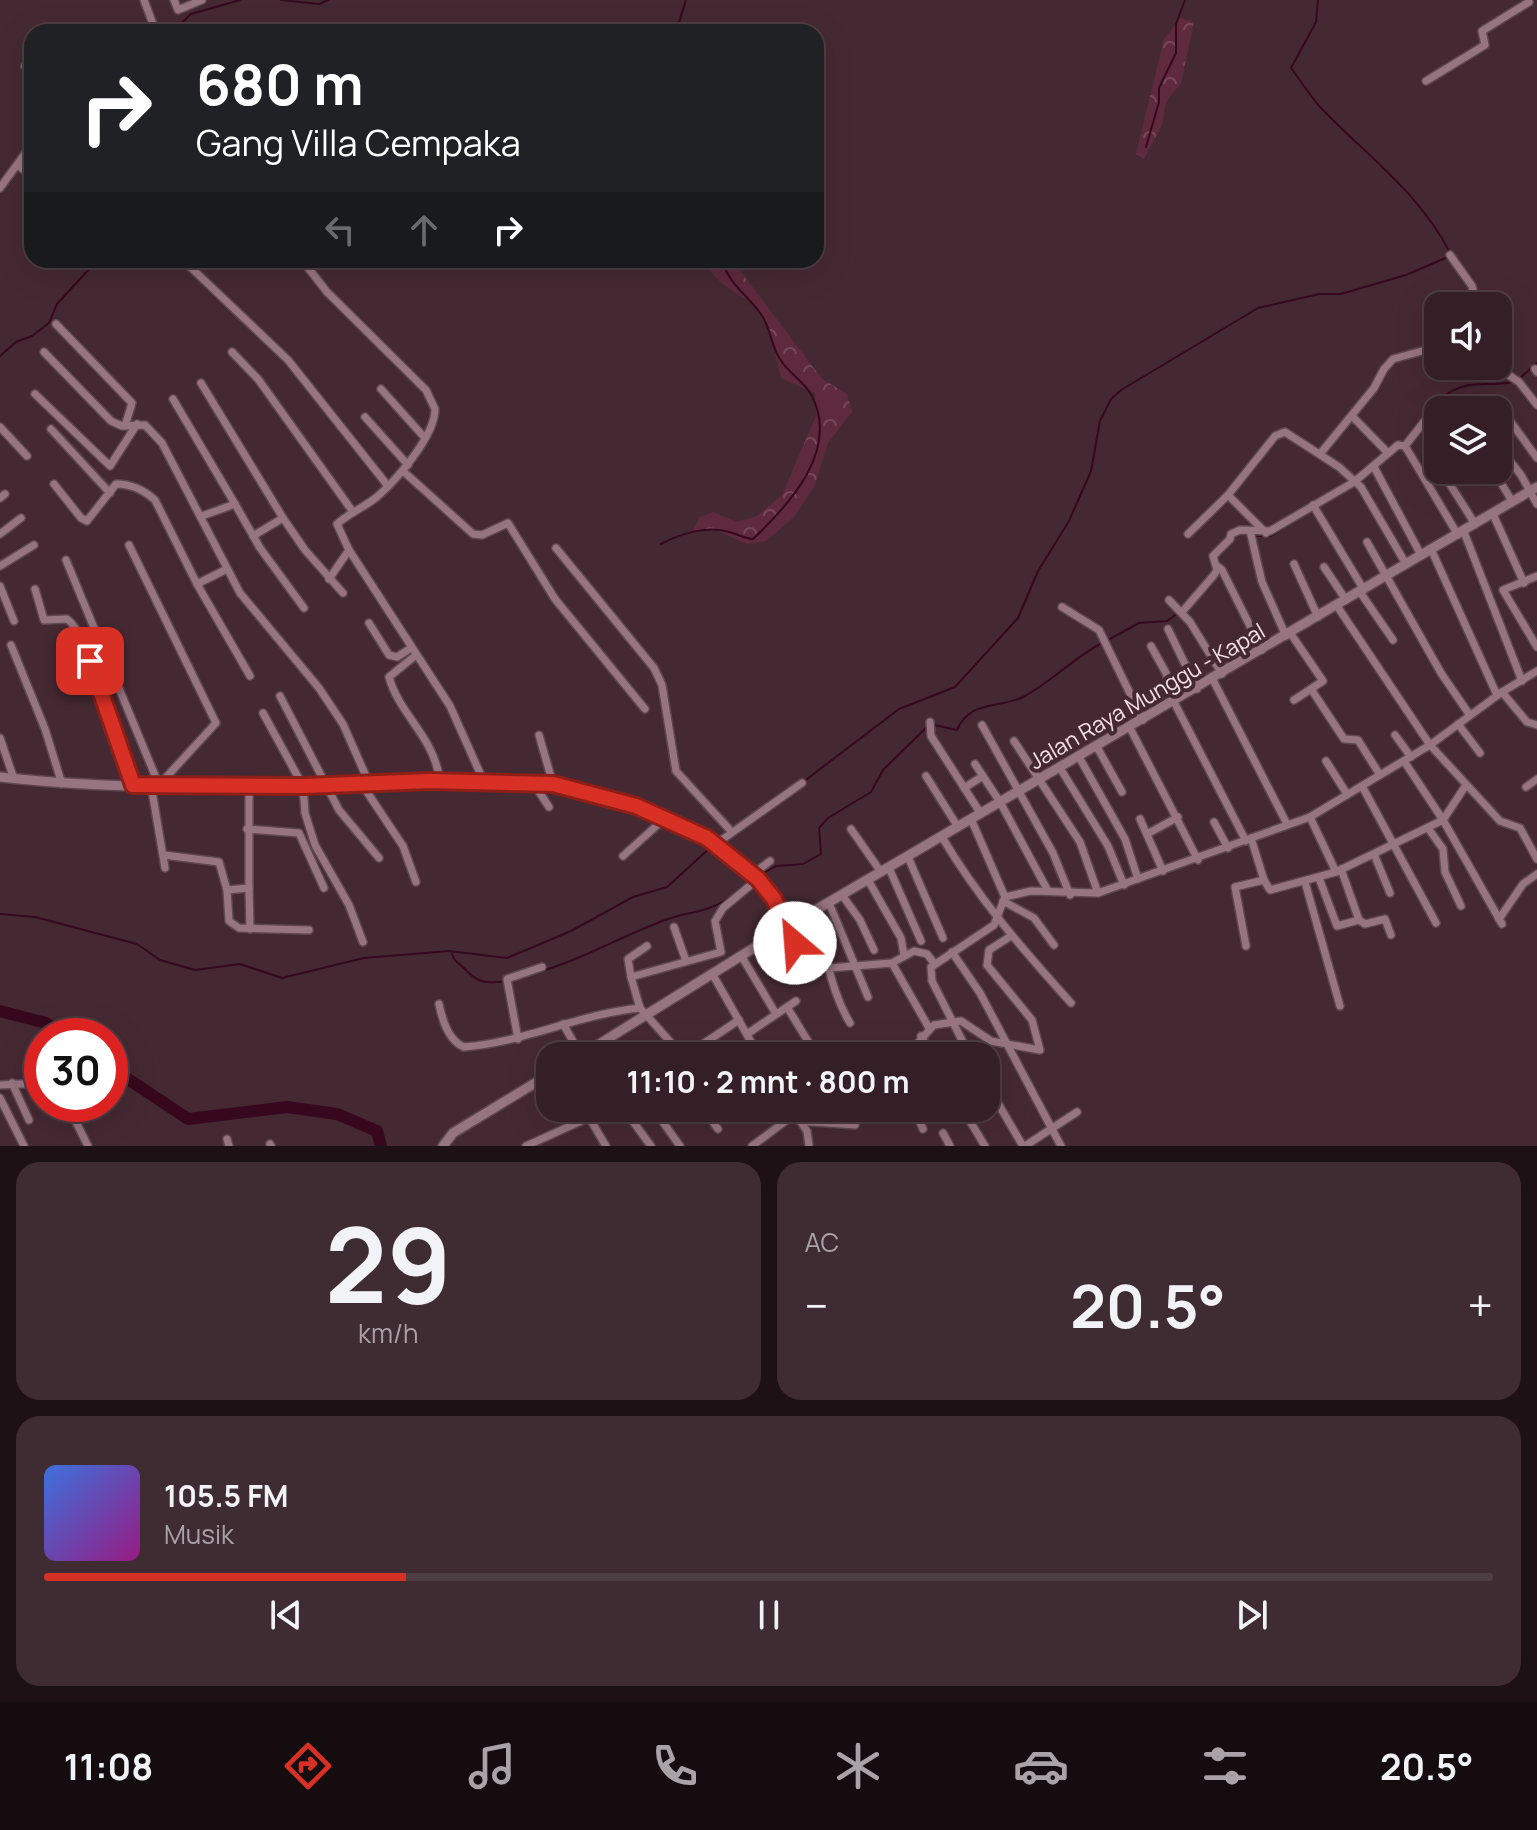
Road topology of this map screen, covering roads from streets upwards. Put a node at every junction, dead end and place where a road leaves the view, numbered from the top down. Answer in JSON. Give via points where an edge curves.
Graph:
{"nodes":[{"id":1,"x":144,"y":0,"type":"edge"},
{"id":2,"x":174,"y":0,"type":"edge"},
{"id":3,"x":202,"y":0,"type":"edge"},
{"id":4,"x":1529,"y":1,"type":"edge"},
{"id":5,"x":153,"y":24,"type":"edge"},
{"id":6,"x":1426,"y":81,"type":"dead end"},
{"id":7,"x":24,"y":156,"type":"edge"},
{"id":8,"x":18,"y":165,"type":"junction"},
{"id":9,"x":24,"y":170,"type":"edge"},
{"id":10,"x":0,"y":188,"type":"edge"},
{"id":11,"x":1450,"y":255,"type":"dead end"},
{"id":12,"x":191,"y":268,"type":"edge"},
{"id":13,"x":308,"y":268,"type":"edge"},
{"id":14,"x":1474,"y":292,"type":"edge"},
{"id":15,"x":56,"y":324,"type":"dead end"},
{"id":16,"x":1422,"y":351,"type":"dead end"},
{"id":17,"x":44,"y":352,"type":"dead end"},
{"id":18,"x":232,"y":352,"type":"dead end"},
{"id":19,"x":1512,"y":377,"type":"edge"},
{"id":20,"x":201,"y":383,"type":"dead end"},
{"id":21,"x":381,"y":389,"type":"dead end"},
{"id":22,"x":35,"y":394,"type":"dead end"},
{"id":23,"x":173,"y":399,"type":"dead end"},
{"id":24,"x":1537,"y":405,"type":"edge"},
{"id":25,"x":1352,"y":416,"type":"junction"},
{"id":26,"x":365,"y":417,"type":"dead end"},
{"id":27,"x":1424,"y":422,"type":"edge"},
{"id":28,"x":137,"y":424,"type":"junction"},
{"id":29,"x":1512,"y":424,"type":"edge"},
{"id":30,"x":125,"y":426,"type":"junction"},
{"id":31,"x":0,"y":427,"type":"edge"},
{"id":32,"x":51,"y":429,"type":"dead end"},
{"id":33,"x":424,"y":437,"type":"junction"},
{"id":34,"x":1405,"y":446,"type":"junction"},
{"id":35,"x":1388,"y":453,"type":"junction"},
{"id":36,"x":1320,"y":454,"type":"junction"},
{"id":37,"x":27,"y":456,"type":"dead end"},
{"id":38,"x":1537,"y":458,"type":"edge"},
{"id":39,"x":1512,"y":463,"type":"edge"},
{"id":40,"x":1374,"y":467,"type":"junction"},
{"id":41,"x":405,"y":468,"type":"junction"},
{"id":42,"x":1354,"y":482,"type":"junction"},
{"id":43,"x":54,"y":484,"type":"dead end"},
{"id":44,"x":1450,"y":484,"type":"edge"},
{"id":45,"x":1502,"y":484,"type":"edge"},
{"id":46,"x":388,"y":486,"type":"junction"},
{"id":47,"x":1534,"y":489,"type":"edge"},
{"id":48,"x":110,"y":493,"type":"junction"},
{"id":49,"x":1228,"y":495,"type":"junction"},
{"id":50,"x":1512,"y":501,"type":"junction"},
{"id":51,"x":235,"y":504,"type":"junction"},
{"id":52,"x":1537,"y":504,"type":"edge"},
{"id":53,"x":1313,"y":505,"type":"junction"},
{"id":54,"x":353,"y":512,"type":"junction"},
{"id":55,"x":1493,"y":514,"type":"junction"},
{"id":56,"x":202,"y":516,"type":"junction"},
{"id":57,"x":21,"y":518,"type":"dead end"},
{"id":58,"x":283,"y":518,"type":"junction"},
{"id":59,"x":1475,"y":524,"type":"junction"},
{"id":60,"x":1250,"y":531,"type":"junction"},
{"id":61,"x":1266,"y":533,"type":"junction"},
{"id":62,"x":1461,"y":533,"type":"junction"},
{"id":63,"x":0,"y":534,"type":"edge"},
{"id":64,"x":1188,"y":534,"type":"dead end"},
{"id":65,"x":253,"y":536,"type":"junction"},
{"id":66,"x":1367,"y":542,"type":"dead end"},
{"id":67,"x":34,"y":545,"type":"dead end"},
{"id":68,"x":129,"y":545,"type":"dead end"},
{"id":69,"x":556,"y":548,"type":"dead end"},
{"id":70,"x":1431,"y":549,"type":"junction"},
{"id":71,"x":349,"y":550,"type":"junction"},
{"id":72,"x":1421,"y":555,"type":"junction"},
{"id":73,"x":66,"y":560,"type":"dead end"},
{"id":74,"x":1294,"y":564,"type":"dead end"},
{"id":75,"x":1406,"y":564,"type":"junction"},
{"id":76,"x":0,"y":566,"type":"edge"},
{"id":77,"x":1217,"y":566,"type":"junction"},
{"id":78,"x":1324,"y":567,"type":"dead end"},
{"id":79,"x":227,"y":569,"type":"junction"},
{"id":80,"x":1385,"y":576,"type":"junction"},
{"id":81,"x":1537,"y":576,"type":"edge"},
{"id":82,"x":329,"y":579,"type":"junction"},
{"id":83,"x":1524,"y":583,"type":"junction"},
{"id":84,"x":197,"y":584,"type":"junction"},
{"id":85,"x":0,"y":586,"type":"edge"},
{"id":86,"x":35,"y":589,"type":"dead end"},
{"id":87,"x":1362,"y":591,"type":"junction"},
{"id":88,"x":343,"y":593,"type":"dead end"},
{"id":89,"x":1169,"y":600,"type":"dead end"},
{"id":90,"x":1346,"y":600,"type":"junction"},
{"id":91,"x":1337,"y":606,"type":"junction"},
{"id":92,"x":1062,"y":607,"type":"dead end"},
{"id":93,"x":304,"y":608,"type":"dead end"},
{"id":94,"x":1182,"y":612,"type":"junction"},
{"id":95,"x":1318,"y":617,"type":"junction"},
{"id":96,"x":14,"y":621,"type":"dead end"},
{"id":97,"x":369,"y":623,"type":"dead end"},
{"id":98,"x":1168,"y":629,"type":"dead end"},
{"id":99,"x":1289,"y":635,"type":"junction"},
{"id":100,"x":1393,"y":640,"type":"dead end"},
{"id":101,"x":11,"y":645,"type":"dead end"},
{"id":102,"x":1151,"y":646,"type":"dead end"},
{"id":103,"x":1537,"y":647,"type":"edge"},
{"id":104,"x":1262,"y":650,"type":"junction"},
{"id":105,"x":414,"y":651,"type":"junction"},
{"id":106,"x":1537,"y":671,"type":"edge"},
{"id":107,"x":1222,"y":674,"type":"junction"},
{"id":108,"x":250,"y":676,"type":"dead end"},
{"id":109,"x":1213,"y":680,"type":"junction"},
{"id":110,"x":1522,"y":681,"type":"junction"},
{"id":111,"x":1197,"y":689,"type":"junction"},
{"id":112,"x":1311,"y":689,"type":"junction"},
{"id":113,"x":1499,"y":693,"type":"junction"},
{"id":114,"x":280,"y":696,"type":"dead end"},
{"id":115,"x":1294,"y":700,"type":"dead end"},
{"id":116,"x":1174,"y":702,"type":"junction"},
{"id":117,"x":645,"y":709,"type":"dead end"},
{"id":118,"x":263,"y":713,"type":"dead end"},
{"id":119,"x":1469,"y":714,"type":"junction"},
{"id":120,"x":1143,"y":720,"type":"junction"},
{"id":121,"x":930,"y":722,"type":"dead end"},
{"id":122,"x":1458,"y":724,"type":"junction"},
{"id":123,"x":982,"y":725,"type":"dead end"},
{"id":124,"x":1537,"y":725,"type":"edge"},
{"id":125,"x":1130,"y":728,"type":"junction"},
{"id":126,"x":539,"y":735,"type":"dead end"},
{"id":127,"x":1395,"y":735,"type":"dead end"},
{"id":128,"x":0,"y":738,"type":"edge"},
{"id":129,"x":1014,"y":741,"type":"dead end"},
{"id":130,"x":1430,"y":745,"type":"junction"},
{"id":131,"x":1097,"y":747,"type":"junction"},
{"id":132,"x":1480,"y":753,"type":"dead end"},
{"id":133,"x":1079,"y":757,"type":"junction"},
{"id":134,"x":1408,"y":759,"type":"junction"},
{"id":135,"x":1326,"y":761,"type":"dead end"},
{"id":136,"x":975,"y":764,"type":"dead end"},
{"id":137,"x":1060,"y":768,"type":"junction"},
{"id":138,"x":1380,"y":775,"type":"junction"},
{"id":139,"x":926,"y":776,"type":"dead end"},
{"id":140,"x":983,"y":776,"type":"junction"},
{"id":141,"x":0,"y":777,"type":"edge"},
{"id":142,"x":14,"y":779,"type":"junction"},
{"id":143,"x":1040,"y":779,"type":"junction"},
{"id":144,"x":1537,"y":779,"type":"edge"},
{"id":145,"x":440,"y":781,"type":"junction"},
{"id":146,"x":532,"y":781,"type":"junction"},
{"id":147,"x":484,"y":782,"type":"junction"},
{"id":148,"x":365,"y":783,"type":"junction"},
{"id":149,"x":802,"y":783,"type":"dead end"},
{"id":150,"x":62,"y":784,"type":"junction"},
{"id":151,"x":553,"y":784,"type":"junction"},
{"id":152,"x":133,"y":785,"type":"junction"},
{"id":153,"x":155,"y":785,"type":"junction"},
{"id":154,"x":1466,"y":785,"type":"junction"},
{"id":155,"x":249,"y":786,"type":"junction"},
{"id":156,"x":303,"y":786,"type":"junction"},
{"id":157,"x":329,"y":786,"type":"junction"},
{"id":158,"x":1362,"y":786,"type":"junction"},
{"id":159,"x":1526,"y":787,"type":"dead end"},
{"id":160,"x":964,"y":788,"type":"junction"},
{"id":161,"x":1019,"y":791,"type":"junction"},
{"id":162,"x":1122,"y":792,"type":"dead end"},
{"id":163,"x":1347,"y":794,"type":"junction"},
{"id":164,"x":1000,"y":802,"type":"junction"},
{"id":165,"x":549,"y":807,"type":"dead end"},
{"id":166,"x":981,"y":814,"type":"junction"},
{"id":167,"x":1178,"y":817,"type":"junction"},
{"id":168,"x":1310,"y":817,"type":"junction"},
{"id":169,"x":664,"y":819,"type":"junction"},
{"id":170,"x":971,"y":819,"type":"junction"},
{"id":171,"x":1140,"y":819,"type":"dead end"},
{"id":172,"x":1443,"y":820,"type":"junction"},
{"id":173,"x":1214,"y":822,"type":"dead end"},
{"id":174,"x":1287,"y":824,"type":"junction"},
{"id":175,"x":958,"y":827,"type":"junction"},
{"id":176,"x":1428,"y":828,"type":"junction"},
{"id":177,"x":247,"y":829,"type":"junction"},
{"id":178,"x":851,"y":829,"type":"dead end"},
{"id":179,"x":730,"y":830,"type":"junction"},
{"id":180,"x":1147,"y":834,"type":"junction"},
{"id":181,"x":942,"y":837,"type":"junction"},
{"id":182,"x":715,"y":840,"type":"junction"},
{"id":183,"x":1249,"y":840,"type":"junction"},
{"id":184,"x":1394,"y":845,"type":"junction"},
{"id":185,"x":1228,"y":848,"type":"junction"},
{"id":186,"x":1374,"y":854,"type":"junction"},
{"id":187,"x":164,"y":855,"type":"junction"},
{"id":188,"x":623,"y":856,"type":"dead end"},
{"id":189,"x":908,"y":857,"type":"junction"},
{"id":190,"x":379,"y":858,"type":"dead end"},
{"id":191,"x":1537,"y":859,"type":"edge"},
{"id":192,"x":1198,"y":860,"type":"junction"},
{"id":193,"x":770,"y":861,"type":"dead end"},
{"id":194,"x":165,"y":868,"type":"dead end"},
{"id":195,"x":885,"y":870,"type":"junction"},
{"id":196,"x":1163,"y":871,"type":"junction"},
{"id":197,"x":1338,"y":871,"type":"junction"},
{"id":198,"x":1537,"y":874,"type":"edge"},
{"id":199,"x":755,"y":876,"type":"junction"},
{"id":200,"x":1319,"y":878,"type":"junction"},
{"id":201,"x":1138,"y":879,"type":"junction"},
{"id":202,"x":868,"y":880,"type":"junction"},
{"id":203,"x":1264,"y":880,"type":"junction"},
{"id":204,"x":416,"y":882,"type":"dead end"},
{"id":205,"x":1305,"y":882,"type":"junction"},
{"id":206,"x":1124,"y":885,"type":"junction"},
{"id":207,"x":249,"y":888,"type":"junction"},
{"id":208,"x":324,"y":888,"type":"dead end"},
{"id":209,"x":227,"y":890,"type":"junction"},
{"id":210,"x":1048,"y":891,"type":"junction"},
{"id":211,"x":1098,"y":893,"type":"junction"},
{"id":212,"x":1390,"y":893,"type":"dead end"},
{"id":213,"x":842,"y":895,"type":"junction"},
{"id":214,"x":1070,"y":895,"type":"junction"},
{"id":215,"x":774,"y":899,"type":"junction"},
{"id":216,"x":1004,"y":899,"type":"junction"},
{"id":217,"x":829,"y":903,"type":"junction"},
{"id":218,"x":1461,"y":906,"type":"dead end"},
{"id":219,"x":807,"y":915,"type":"junction"},
{"id":220,"x":996,"y":916,"type":"junction"},
{"id":221,"x":1359,"y":920,"type":"junction"},
{"id":222,"x":1436,"y":923,"type":"dead end"},
{"id":223,"x":674,"y":927,"type":"dead end"},
{"id":224,"x":788,"y":927,"type":"junction"},
{"id":225,"x":250,"y":929,"type":"junction"},
{"id":226,"x":309,"y":930,"type":"dead end"},
{"id":227,"x":1391,"y":935,"type":"dead end"},
{"id":228,"x":1011,"y":936,"type":"junction"},
{"id":229,"x":943,"y":938,"type":"dead end"},
{"id":230,"x":921,"y":941,"type":"dead end"},
{"id":231,"x":363,"y":942,"type":"dead end"},
{"id":232,"x":1054,"y":945,"type":"dead end"},
{"id":233,"x":647,"y":946,"type":"dead end"},
{"id":234,"x":1246,"y":946,"type":"dead end"},
{"id":235,"x":874,"y":950,"type":"dead end"},
{"id":236,"x":904,"y":952,"type":"junction"},
{"id":237,"x":952,"y":952,"type":"junction"},
{"id":238,"x":716,"y":956,"type":"junction"},
{"id":239,"x":742,"y":957,"type":"junction"},
{"id":240,"x":686,"y":961,"type":"junction"},
{"id":241,"x":892,"y":963,"type":"junction"},
{"id":242,"x":934,"y":963,"type":"junction"},
{"id":243,"x":827,"y":965,"type":"junction"},
{"id":244,"x":858,"y":965,"type":"junction"},
{"id":245,"x":542,"y":967,"type":"dead end"},
{"id":246,"x":723,"y":969,"type":"junction"},
{"id":247,"x":713,"y":975,"type":"junction"},
{"id":248,"x":631,"y":977,"type":"junction"},
{"id":249,"x":868,"y":997,"type":"dead end"},
{"id":250,"x":796,"y":1001,"type":"dead end"},
{"id":251,"x":1071,"y":1003,"type":"dead end"},
{"id":252,"x":439,"y":1004,"type":"dead end"},
{"id":253,"x":1340,"y":1006,"type":"dead end"},
{"id":254,"x":787,"y":1007,"type":"junction"},
{"id":255,"x":643,"y":1012,"type":"junction"},
{"id":256,"x":776,"y":1014,"type":"junction"},
{"id":257,"x":739,"y":1020,"type":"junction"},
{"id":258,"x":850,"y":1023,"type":"dead end"},
{"id":259,"x":951,"y":1023,"type":"junction"},
{"id":260,"x":563,"y":1024,"type":"junction"},
{"id":261,"x":929,"y":1028,"type":"junction"},
{"id":262,"x":747,"y":1034,"type":"junction"},
{"id":263,"x":921,"y":1036,"type":"junction"},
{"id":264,"x":518,"y":1039,"type":"junction"},
{"id":265,"x":573,"y":1042,"type":"edge"},
{"id":266,"x":600,"y":1042,"type":"edge"},
{"id":267,"x":671,"y":1042,"type":"edge"},
{"id":268,"x":711,"y":1042,"type":"edge"},
{"id":269,"x":751,"y":1042,"type":"edge"},
{"id":270,"x":810,"y":1042,"type":"edge"},
{"id":271,"x":917,"y":1042,"type":"edge"},
{"id":272,"x":924,"y":1042,"type":"edge"},
{"id":273,"x":962,"y":1042,"type":"edge"},
{"id":274,"x":1005,"y":1044,"type":"junction"},
{"id":275,"x":12,"y":1083,"type":"junction"},
{"id":276,"x":24,"y":1083,"type":"edge"},
{"id":277,"x":536,"y":1083,"type":"edge"},
{"id":278,"x":0,"y":1085,"type":"edge"},
{"id":279,"x":0,"y":1098,"type":"edge"},
{"id":280,"x":1000,"y":1106,"type":"edge"},
{"id":281,"x":24,"y":1109,"type":"edge"},
{"id":282,"x":1077,"y":1112,"type":"dead end"},
{"id":283,"x":76,"y":1122,"type":"edge"},
{"id":284,"x":582,"y":1122,"type":"edge"},
{"id":285,"x":594,"y":1122,"type":"edge"},
{"id":286,"x":633,"y":1122,"type":"edge"},
{"id":287,"x":663,"y":1122,"type":"edge"},
{"id":288,"x":713,"y":1122,"type":"edge"},
{"id":289,"x":784,"y":1122,"type":"edge"},
{"id":290,"x":798,"y":1122,"type":"edge"},
{"id":291,"x":920,"y":1122,"type":"edge"},
{"id":292,"x":970,"y":1122,"type":"edge"},
{"id":293,"x":718,"y":1129,"type":"dead end"},
{"id":294,"x":923,"y":1129,"type":"dead end"},
{"id":295,"x":1051,"y":1129,"type":"junction"},
{"id":296,"x":943,"y":1133,"type":"dead end"},
{"id":297,"x":550,"y":1135,"type":"junction"},
{"id":298,"x":24,"y":1146,"type":"edge"},
{"id":299,"x":88,"y":1146,"type":"edge"},
{"id":300,"x":443,"y":1146,"type":"edge"},
{"id":301,"x":526,"y":1146,"type":"edge"},
{"id":302,"x":555,"y":1146,"type":"edge"},
{"id":303,"x":606,"y":1146,"type":"edge"},
{"id":304,"x":651,"y":1146,"type":"edge"},
{"id":305,"x":680,"y":1146,"type":"edge"},
{"id":306,"x":752,"y":1146,"type":"edge"},
{"id":307,"x":809,"y":1146,"type":"edge"},
{"id":308,"x":950,"y":1146,"type":"edge"},
{"id":309,"x":985,"y":1146,"type":"edge"},
{"id":310,"x":1024,"y":1146,"type":"edge"},
{"id":311,"x":1061,"y":1146,"type":"edge"}],
"edges":[{"from":1,"to":5,"type":"street"},
{"from":2,"to":3,"type":"street","via":[[178,10]]},
{"from":4,"to":6,"type":"street","via":[[1482,31],[1485,45]]},
{"from":7,"to":8,"type":"street"},
{"from":8,"to":9,"type":"street"},
{"from":8,"to":10,"type":"street"},
{"from":11,"to":14,"type":"street"},
{"from":12,"to":46,"type":"street","via":[[288,360]]},
{"from":13,"to":33,"type":"street","via":[[433,399],[435,416]]},
{"from":15,"to":30,"type":"street","via":[[132,403]]},
{"from":16,"to":25,"type":"street","via":[[1393,359]]},
{"from":17,"to":30,"type":"street","via":[[111,421]]},
{"from":18,"to":54,"type":"street","via":[[258,379]]},
{"from":19,"to":24,"type":"street"},
{"from":20,"to":58,"type":"street"},
{"from":21,"to":33,"type":"street"},
{"from":22,"to":28,"type":"street","via":[[110,466]]},
{"from":23,"to":51,"type":"street"},
{"from":25,"to":35,"type":"street"},
{"from":25,"to":36,"type":"street"},
{"from":26,"to":41,"type":"street"},
{"from":27,"to":34,"type":"street"},
{"from":28,"to":30,"type":"street"},
{"from":28,"to":56,"type":"street","via":[[149,427],[162,443]]},
{"from":29,"to":38,"type":"street"},
{"from":31,"to":37,"type":"street"},
{"from":32,"to":48,"type":"street"},
{"from":33,"to":41,"type":"street"},
{"from":34,"to":35,"type":"street"},
{"from":34,"to":62,"type":"street"},
{"from":35,"to":40,"type":"street"},
{"from":36,"to":42,"type":"street"},
{"from":36,"to":49,"type":"street","via":[[1281,432]]},
{"from":39,"to":47,"type":"street"},
{"from":40,"to":42,"type":"street"},
{"from":40,"to":72,"type":"street"},
{"from":41,"to":46,"type":"street"},
{"from":41,"to":117,"type":"street","via":[[473,534],[508,523],[555,599]]},
{"from":42,"to":53,"type":"street"},
{"from":42,"to":75,"type":"street"},
{"from":43,"to":48,"type":"street","via":[[84,520]]},
{"from":44,"to":59,"type":"street"},
{"from":45,"to":50,"type":"street"},
{"from":46,"to":54,"type":"street"},
{"from":47,"to":50,"type":"street","name":"Jalan Raya Munggu - Kapal"},
{"from":47,"to":52,"type":"street"},
{"from":48,"to":84,"type":"street","via":[[116,484],[132,485],[155,500]]},
{"from":49,"to":61,"type":"street"},
{"from":49,"to":64,"type":"street"},
{"from":50,"to":55,"type":"street","name":"Jalan Raya Munggu - Kapal"},
{"from":51,"to":56,"type":"street"},
{"from":51,"to":65,"type":"street"},
{"from":53,"to":61,"type":"street"},
{"from":53,"to":87,"type":"street"},
{"from":54,"to":71,"type":"street","via":[[336,527]]},
{"from":55,"to":59,"type":"street","name":"Jalan Raya Munggu - Kapal"},
{"from":55,"to":83,"type":"street"},
{"from":56,"to":79,"type":"street"},
{"from":57,"to":63,"type":"street"},
{"from":58,"to":65,"type":"street"},
{"from":58,"to":82,"type":"street"},
{"from":59,"to":62,"type":"street","name":"Jalan Raya Munggu - Kapal"},
{"from":60,"to":61,"type":"street"},
{"from":60,"to":77,"type":"street","via":[[1229,536],[1213,556]]},
{"from":60,"to":99,"type":"street","via":[[1262,582]]},
{"from":62,"to":70,"type":"street","name":"Jalan Raya Munggu - Kapal"},
{"from":62,"to":110,"type":"street"},
{"from":65,"to":93,"type":"street"},
{"from":66,"to":80,"type":"street"},
{"from":67,"to":76,"type":"street"},
{"from":68,"to":153,"type":"street","via":[[215,718],[214,729]]},
{"from":69,"to":179,"type":"street","via":[[654,668],[662,685],[676,771]]},
{"from":70,"to":72,"type":"street","name":"Jalan Raya Munggu - Kapal"},
{"from":70,"to":113,"type":"street"},
{"from":71,"to":82,"type":"street"},
{"from":71,"to":105,"type":"street"},
{"from":72,"to":75,"type":"street","name":"Jalan Raya Munggu - Kapal"},
{"from":73,"to":153,"type":"street"},
{"from":74,"to":95,"type":"street"},
{"from":75,"to":80,"type":"street","name":"Jalan Raya Munggu - Kapal"},
{"from":77,"to":94,"type":"street","via":[[1204,590]]},
{"from":77,"to":104,"type":"street"},
{"from":78,"to":90,"type":"street"},
{"from":79,"to":84,"type":"street"},
{"from":79,"to":148,"type":"street","via":[[343,724]]},
{"from":80,"to":87,"type":"street","name":"Jalan Raya Munggu - Kapal"},
{"from":80,"to":119,"type":"street"},
{"from":81,"to":83,"type":"street"},
{"from":82,"to":88,"type":"street"},
{"from":83,"to":103,"type":"street","via":[[1503,590]]},
{"from":84,"to":108,"type":"street"},
{"from":85,"to":96,"type":"street"},
{"from":86,"to":152,"type":"street","via":[[46,622],[67,619],[77,631]]},
{"from":87,"to":90,"type":"street","name":"Jalan Raya Munggu - Kapal"},
{"from":87,"to":100,"type":"street"},
{"from":89,"to":94,"type":"street"},
{"from":90,"to":91,"type":"street","name":"Jalan Raya Munggu - Kapal"},
{"from":91,"to":95,"type":"street","name":"Jalan Raya Munggu - Kapal"},
{"from":91,"to":130,"type":"street"},
{"from":92,"to":120,"type":"street","via":[[1099,630]]},
{"from":94,"to":107,"type":"street"},
{"from":95,"to":99,"type":"street","name":"Jalan Raya Munggu - Kapal"},
{"from":97,"to":105,"type":"street","via":[[389,655]]},
{"from":98,"to":111,"type":"street"},
{"from":99,"to":104,"type":"street","name":"Jalan Raya Munggu - Kapal"},
{"from":99,"to":112,"type":"street","via":[[1323,681]]},
{"from":101,"to":150,"type":"street"},
{"from":102,"to":116,"type":"street"},
{"from":104,"to":107,"type":"street","name":"Jalan Raya Munggu - Kapal"},
{"from":105,"to":145,"type":"street","via":[[389,677],[433,749]]},
{"from":105,"to":147,"type":"street","via":[[450,706]]},
{"from":106,"to":110,"type":"street"},
{"from":107,"to":109,"type":"street","name":"Jalan Raya Munggu - Kapal"},
{"from":109,"to":111,"type":"street","name":"Jalan Raya Munggu - Kapal"},
{"from":109,"to":174,"type":"street"},
{"from":110,"to":113,"type":"street"},
{"from":111,"to":116,"type":"street","name":"Jalan Raya Munggu - Kapal"},
{"from":112,"to":115,"type":"street"},
{"from":112,"to":138,"type":"street","via":[[1344,739],[1358,740]]},
{"from":113,"to":119,"type":"street"},
{"from":113,"to":124,"type":"street","via":[[1527,722]]},
{"from":114,"to":157,"type":"street"},
{"from":116,"to":120,"type":"street","name":"Jalan Raya Munggu - Kapal"},
{"from":116,"to":183,"type":"street"},
{"from":118,"to":156,"type":"street"},
{"from":119,"to":122,"type":"street"},
{"from":120,"to":125,"type":"street","name":"Jalan Raya Munggu - Kapal"},
{"from":121,"to":160,"type":"street","via":[[931,736]]},
{"from":122,"to":130,"type":"street"},
{"from":122,"to":132,"type":"street"},
{"from":123,"to":161,"type":"street"},
{"from":125,"to":131,"type":"street","name":"Jalan Raya Munggu - Kapal"},
{"from":125,"to":167,"type":"street"},
{"from":126,"to":151,"type":"street"},
{"from":127,"to":134,"type":"street"},
{"from":128,"to":142,"type":"street"},
{"from":129,"to":143,"type":"street"},
{"from":130,"to":134,"type":"street"},
{"from":130,"to":154,"type":"street"},
{"from":131,"to":133,"type":"street","name":"Jalan Raya Munggu - Kapal"},
{"from":131,"to":162,"type":"street"},
{"from":133,"to":137,"type":"street","name":"Jalan Raya Munggu - Kapal"},
{"from":133,"to":201,"type":"street","via":[[1125,839]]},
{"from":134,"to":138,"type":"street"},
{"from":134,"to":172,"type":"street"},
{"from":135,"to":163,"type":"street"},
{"from":136,"to":140,"type":"street"},
{"from":137,"to":143,"type":"street","name":"Jalan Raya Munggu - Kapal"},
{"from":137,"to":206,"type":"street","via":[[1108,846]]},
{"from":138,"to":158,"type":"street"},
{"from":139,"to":175,"type":"street"},
{"from":140,"to":160,"type":"street"},
{"from":140,"to":164,"type":"street"},
{"from":141,"to":142,"type":"street"},
{"from":142,"to":150,"type":"street"},
{"from":143,"to":161,"type":"street","name":"Jalan Raya Munggu - Kapal"},
{"from":143,"to":211,"type":"street","via":[[1084,851]]},
{"from":144,"to":159,"type":"street"},
{"from":145,"to":147,"type":"street"},
{"from":145,"to":148,"type":"street"},
{"from":146,"to":147,"type":"street"},
{"from":146,"to":151,"type":"street"},
{"from":146,"to":165,"type":"street"},
{"from":148,"to":157,"type":"street"},
{"from":148,"to":204,"type":"street","via":[[403,846]]},
{"from":149,"to":179,"type":"street"},
{"from":150,"to":152,"type":"street"},
{"from":151,"to":169,"type":"street"},
{"from":152,"to":153,"type":"street"},
{"from":153,"to":155,"type":"street"},
{"from":153,"to":187,"type":"street"},
{"from":154,"to":172,"type":"street"},
{"from":154,"to":191,"type":"street","via":[[1500,821],[1520,828]]},
{"from":155,"to":156,"type":"street"},
{"from":155,"to":177,"type":"street"},
{"from":156,"to":157,"type":"street"},
{"from":156,"to":231,"type":"street","via":[[315,845]]},
{"from":157,"to":190,"type":"street","via":[[339,810]]},
{"from":158,"to":163,"type":"street"},
{"from":158,"to":184,"type":"street"},
{"from":160,"to":166,"type":"street"},
{"from":161,"to":164,"type":"street","name":"Jalan Raya Munggu - Kapal"},
{"from":161,"to":214,"type":"street"},
{"from":163,"to":168,"type":"street"},
{"from":164,"to":166,"type":"street","name":"Jalan Raya Munggu - Kapal"},
{"from":164,"to":210,"type":"street"},
{"from":166,"to":170,"type":"street","name":"Jalan Raya Munggu - Kapal"},
{"from":167,"to":180,"type":"street"},
{"from":167,"to":192,"type":"street"},
{"from":168,"to":174,"type":"street"},
{"from":168,"to":197,"type":"street"},
{"from":169,"to":182,"type":"street"},
{"from":169,"to":188,"type":"street"},
{"from":170,"to":175,"type":"street","name":"Jalan Raya Munggu - Kapal"},
{"from":170,"to":216,"type":"street"},
{"from":171,"to":180,"type":"street"},
{"from":172,"to":176,"type":"street"},
{"from":172,"to":198,"type":"street","via":[[1501,922],[1523,884]]},
{"from":173,"to":185,"type":"street"},
{"from":174,"to":183,"type":"street"},
{"from":175,"to":181,"type":"street","name":"Jalan Raya Munggu - Kapal"},
{"from":176,"to":184,"type":"street"},
{"from":176,"to":218,"type":"street","via":[[1443,849],[1445,872]]},
{"from":177,"to":207,"type":"street"},
{"from":177,"to":208,"type":"street","via":[[298,831]]},
{"from":178,"to":195,"type":"street"},
{"from":179,"to":182,"type":"street"},
{"from":180,"to":196,"type":"street"},
{"from":181,"to":189,"type":"street","name":"Jalan Raya Munggu - Kapal"},
{"from":181,"to":220,"type":"street"},
{"from":182,"to":199,"type":"street"},
{"from":183,"to":185,"type":"street"},
{"from":183,"to":203,"type":"street"},
{"from":184,"to":186,"type":"street"},
{"from":184,"to":222,"type":"street"},
{"from":185,"to":192,"type":"street"},
{"from":186,"to":197,"type":"street"},
{"from":186,"to":212,"type":"street"},
{"from":187,"to":194,"type":"street"},
{"from":187,"to":209,"type":"street","via":[[219,862]]},
{"from":189,"to":195,"type":"street","name":"Jalan Raya Munggu - Kapal"},
{"from":189,"to":229,"type":"street"},
{"from":192,"to":196,"type":"street"},
{"from":193,"to":199,"type":"street"},
{"from":195,"to":202,"type":"street","name":"Jalan Raya Munggu - Kapal"},
{"from":195,"to":230,"type":"street"},
{"from":196,"to":201,"type":"street"},
{"from":197,"to":200,"type":"street"},
{"from":197,"to":221,"type":"street"},
{"from":199,"to":215,"type":"street"},
{"from":199,"to":238,"type":"street","via":[[718,914],[713,927],[722,949]]},
{"from":200,"to":205,"type":"street"},
{"from":200,"to":221,"type":"street","via":[[1337,926]]},
{"from":201,"to":206,"type":"street"},
{"from":202,"to":213,"type":"street","name":"Jalan Raya Munggu - Kapal"},
{"from":202,"to":236,"type":"street"},
{"from":203,"to":205,"type":"street","via":[[1270,890]]},
{"from":203,"to":234,"type":"street","via":[[1233,889]]},
{"from":205,"to":253,"type":"street"},
{"from":206,"to":211,"type":"street"},
{"from":207,"to":209,"type":"street"},
{"from":207,"to":225,"type":"street"},
{"from":209,"to":225,"type":"street","via":[[230,924]]},
{"from":210,"to":214,"type":"street"},
{"from":210,"to":216,"type":"street","via":[[1016,892]]},
{"from":211,"to":214,"type":"street"},
{"from":213,"to":217,"type":"street","name":"Jalan Raya Munggu - Kapal"},
{"from":213,"to":235,"type":"street"},
{"from":215,"to":219,"type":"street"},
{"from":215,"to":224,"type":"street"},
{"from":216,"to":220,"type":"street"},
{"from":216,"to":232,"type":"street","via":[[1034,918]]},
{"from":217,"to":219,"type":"street","name":"Jalan Raya Munggu - Kapal"},
{"from":217,"to":244,"type":"street"},
{"from":219,"to":224,"type":"street","name":"Jalan Raya Munggu - Kapal"},
{"from":219,"to":243,"type":"street","via":[[821,936]]},
{"from":220,"to":228,"type":"street"},
{"from":220,"to":237,"type":"street","via":[[994,925]]},
{"from":221,"to":227,"type":"street","via":[[1365,924],[1385,919]]},
{"from":223,"to":240,"type":"street"},
{"from":224,"to":239,"type":"street","name":"Jalan Raya Munggu - Kapal"},
{"from":224,"to":243,"type":"street","via":[[799,961]]},
{"from":225,"to":226,"type":"street"},
{"from":228,"to":251,"type":"street"},
{"from":228,"to":274,"type":"street","via":[[989,950],[987,965],[1032,1020],[1040,1050]]},
{"from":233,"to":248,"type":"street","via":[[628,959]]},
{"from":236,"to":241,"type":"street"},
{"from":236,"to":242,"type":"street","via":[[922,952]]},
{"from":237,"to":242,"type":"street"},
{"from":237,"to":274,"type":"street"},
{"from":238,"to":240,"type":"street"},
{"from":238,"to":246,"type":"street"},
{"from":239,"to":246,"type":"street","name":"Jalan Raya Munggu - Kapal"},
{"from":239,"to":256,"type":"street"},
{"from":240,"to":248,"type":"street"},
{"from":241,"to":244,"type":"street"},
{"from":241,"to":261,"type":"street"},
{"from":242,"to":259,"type":"street","via":[[930,975]]},
{"from":243,"to":244,"type":"street"},
{"from":243,"to":258,"type":"street","via":[[834,997]]},
{"from":244,"to":249,"type":"street"},
{"from":245,"to":264,"type":"street","via":[[507,982]]},
{"from":246,"to":247,"type":"street","name":"Jalan Raya Munggu - Kapal"},
{"from":247,"to":255,"type":"street","name":"Jalan Raya Munggu - Kapal"},
{"from":247,"to":257,"type":"street"},
{"from":248,"to":255,"type":"street"},
{"from":250,"to":254,"type":"street"},
{"from":252,"to":264,"type":"street","via":[[442,1020],[459,1046]]},
{"from":254,"to":256,"type":"street"},
{"from":254,"to":270,"type":"street"},
{"from":255,"to":260,"type":"street","via":[[591,1014]]},
{"from":255,"to":266,"type":"street","name":"Jalan Raya Munggu - Kapal"},
{"from":255,"to":267,"type":"street"},
{"from":256,"to":262,"type":"street"},
{"from":257,"to":262,"type":"street"},
{"from":257,"to":268,"type":"street"},
{"from":259,"to":261,"type":"street"},
{"from":259,"to":273,"type":"street"},
{"from":259,"to":274,"type":"street","via":[[965,1022],[981,1037]]},
{"from":260,"to":264,"type":"street"},
{"from":260,"to":265,"type":"street"},
{"from":261,"to":263,"type":"street"},
{"from":262,"to":269,"type":"street"},
{"from":263,"to":271,"type":"street"},
{"from":263,"to":272,"type":"street"},
{"from":274,"to":295,"type":"street"},
{"from":275,"to":276,"type":"street"},
{"from":275,"to":278,"type":"street"},
{"from":275,"to":281,"type":"street"},
{"from":277,"to":300,"type":"street","via":[[453,1133]]},
{"from":279,"to":298,"type":"street"},
{"from":280,"to":310,"type":"street"},
{"from":282,"to":295,"type":"street"},
{"from":283,"to":299,"type":"street"},
{"from":284,"to":297,"type":"street"},
{"from":285,"to":303,"type":"street"},
{"from":286,"to":304,"type":"street"},
{"from":287,"to":305,"type":"street"},
{"from":288,"to":293,"type":"street"},
{"from":289,"to":306,"type":"street"},
{"from":290,"to":307,"type":"street"},
{"from":291,"to":294,"type":"street"},
{"from":292,"to":309,"type":"street"},
{"from":295,"to":310,"type":"street"},
{"from":295,"to":311,"type":"street"},
{"from":296,"to":308,"type":"street"},
{"from":297,"to":301,"type":"street"},
{"from":297,"to":302,"type":"street"}]}
